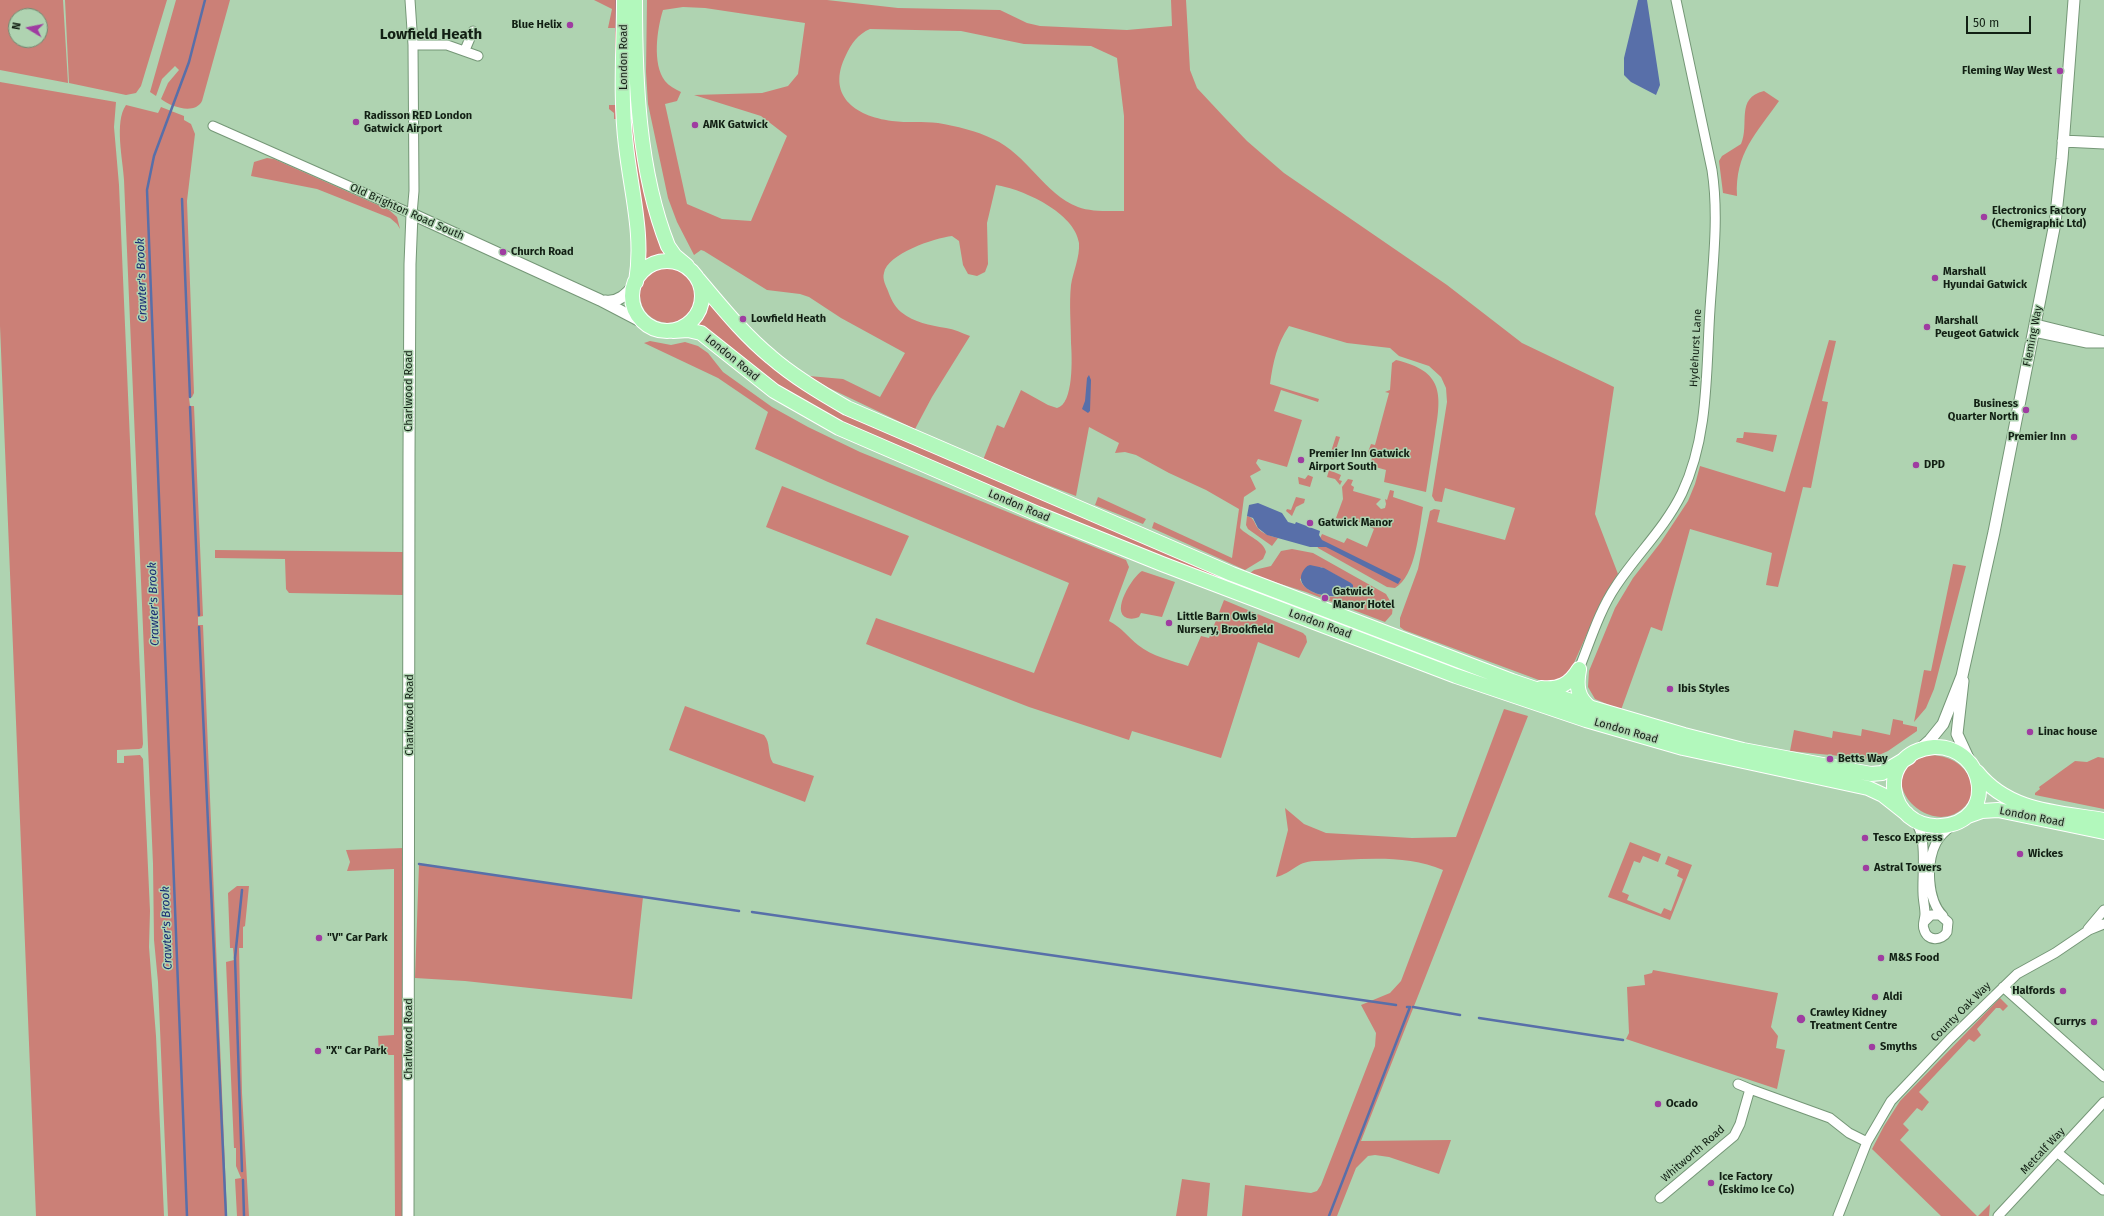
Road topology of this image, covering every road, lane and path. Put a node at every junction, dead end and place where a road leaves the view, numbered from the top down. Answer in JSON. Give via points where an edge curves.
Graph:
{"nodes":[{"id":1,"x":410,"y":0,"type":"edge"},
{"id":2,"x":624,"y":0,"type":"edge"},
{"id":3,"x":635,"y":0,"type":"edge"},
{"id":4,"x":1676,"y":0,"type":"edge"},
{"id":5,"x":2074,"y":0,"type":"edge"},
{"id":6,"x":473,"y":31,"type":"dead end"},
{"id":7,"x":412,"y":45,"type":"junction"},
{"id":8,"x":465,"y":50,"type":"junction"},
{"id":9,"x":478,"y":56,"type":"dead end"},
{"id":10,"x":213,"y":126,"type":"dead end"},
{"id":11,"x":2063,"y":141,"type":"junction"},
{"id":12,"x":2104,"y":143,"type":"edge"},
{"id":13,"x":412,"y":214,"type":"junction"},
{"id":14,"x":687,"y":266,"type":"junction"},
{"id":15,"x":698,"y":279,"type":"junction"},
{"id":16,"x":635,"y":283,"type":"junction"},
{"id":17,"x":600,"y":300,"type":"junction"},
{"id":18,"x":644,"y":323,"type":"junction"},
{"id":19,"x":2035,"y":328,"type":"junction"},
{"id":20,"x":673,"y":331,"type":"junction"},
{"id":21,"x":2104,"y":342,"type":"edge"},
{"id":22,"x":1964,"y":668,"type":"junction"},
{"id":23,"x":1579,"y":669,"type":"junction"},
{"id":24,"x":1512,"y":681,"type":"junction"},
{"id":25,"x":1592,"y":708,"type":"junction"},
{"id":26,"x":1911,"y":756,"type":"junction"},
{"id":27,"x":1973,"y":767,"type":"junction"},
{"id":28,"x":1908,"y":815,"type":"junction"},
{"id":29,"x":1959,"y":820,"type":"junction"},
{"id":30,"x":2104,"y":820,"type":"edge"},
{"id":31,"x":2104,"y":832,"type":"edge"},
{"id":32,"x":2104,"y":910,"type":"edge"},
{"id":33,"x":1943,"y":916,"type":"junction"},
{"id":34,"x":1924,"y":922,"type":"junction"},
{"id":35,"x":2104,"y":924,"type":"edge"},
{"id":36,"x":2086,"y":932,"type":"junction"},
{"id":37,"x":2003,"y":987,"type":"junction"},
{"id":38,"x":2104,"y":1076,"type":"edge"},
{"id":39,"x":1738,"y":1084,"type":"dead end"},
{"id":40,"x":1750,"y":1089,"type":"junction"},
{"id":41,"x":2104,"y":1102,"type":"edge"},
{"id":42,"x":1867,"y":1142,"type":"junction"},
{"id":43,"x":2058,"y":1153,"type":"junction"},
{"id":44,"x":2103,"y":1190,"type":"edge"},
{"id":45,"x":1660,"y":1198,"type":"dead end"},
{"id":46,"x":408,"y":1216,"type":"edge"},
{"id":47,"x":1838,"y":1216,"type":"edge"},
{"id":48,"x":1998,"y":1216,"type":"edge"}],
"edges":[{"from":1,"to":7,"type":"street"},
{"from":2,"to":16,"type":"main road","name":"London Road","via":[[625,144],[639,237]]},
{"from":3,"to":14,"type":"main road","name":"London Road","via":[[638,101],[648,169],[668,246]]},
{"from":4,"to":23,"type":"street","name":"Hydehurst Lane","via":[[1712,170],[1716,204],[1703,422],[1696,456],[1682,493],[1666,521],[1616,586],[1603,610]]},
{"from":5,"to":11,"type":"street","name":"Fleming Way"},
{"from":6,"to":8,"type":"street"},
{"from":7,"to":8,"type":"street","via":[[444,44]]},
{"from":7,"to":13,"type":"street"},
{"from":8,"to":9,"type":"street"},
{"from":10,"to":13,"type":"street","name":"Old Brighton Road South"},
{"from":11,"to":12,"type":"street"},
{"from":11,"to":19,"type":"street","name":"Fleming Way","via":[[2055,223]]},
{"from":13,"to":17,"type":"street","name":"Old Brighton Road South"},
{"from":13,"to":46,"type":"street","name":"Charlwood Road","via":[[409,440]]},
{"from":14,"to":15,"type":"main road"},
{"from":14,"to":16,"type":"main road","via":[[672,261],[658,264],[642,274]]},
{"from":15,"to":20,"type":"main road","via":[[701,292],[698,310],[690,321]]},
{"from":15,"to":24,"type":"main road","name":"London Road","via":[[727,314],[770,357],[807,384],[863,416],[1232,574]]},
{"from":16,"to":17,"type":"street","name":"Old Brighton Road South","via":[[627,294],[618,300]]},
{"from":16,"to":18,"type":"main road","via":[[633,306],[636,315]]},
{"from":17,"to":18,"type":"street","name":"Old Brighton Road South"},
{"from":18,"to":20,"type":"main road","via":[[659,330]]},
{"from":19,"to":21,"type":"street","via":[[2087,343]]},
{"from":19,"to":22,"type":"street","name":"Fleming Way"},
{"from":20,"to":28,"type":"main road","name":"London Road","via":[[688,330],[701,333],[769,388],[839,428],[1038,514],[1162,564],[1521,699],[1683,748],[1868,788],[1883,795]]},
{"from":22,"to":26,"type":"street","name":"Fleming Way","via":[[1943,724],[1930,740]]},
{"from":22,"to":27,"type":"street","name":"Fleming Way","via":[[1957,734],[1960,745]]},
{"from":23,"to":24,"type":"main road","via":[[1570,682],[1555,688],[1541,688]]},
{"from":23,"to":25,"type":"main road","via":[[1578,692]]},
{"from":24,"to":25,"type":"main road","name":"London Road"},
{"from":25,"to":26,"type":"main road","name":"London Road","via":[[1678,734],[1743,750],[1862,773],[1882,773]]},
{"from":26,"to":27,"type":"main road","via":[[1927,748],[1943,747],[1961,755]]},
{"from":26,"to":28,"type":"main road","via":[[1897,770],[1893,786],[1898,802]]},
{"from":27,"to":29,"type":"main road","via":[[1979,782],[1979,798],[1973,809]]},
{"from":27,"to":30,"type":"main road","name":"London Road","via":[[1996,791],[2016,803]]},
{"from":28,"to":29,"type":"main road","via":[[1932,826],[1945,826]]},
{"from":28,"to":34,"type":"street","via":[[1919,827],[1922,838]]},
{"from":29,"to":31,"type":"main road","name":"London Road","via":[[1994,810]]},
{"from":29,"to":33,"type":"street","via":[[1940,837],[1932,857],[1932,895],[1936,907]]},
{"from":32,"to":36,"type":"street"},
{"from":33,"to":34,"type":"street","via":[[1932,915]]},
{"from":33,"to":34,"type":"street","via":[[1948,922],[1948,927],[1946,934],[1939,939],[1927,935],[1923,928]]},
{"from":35,"to":36,"type":"street","name":"County Oak Way"},
{"from":36,"to":37,"type":"street","name":"County Oak Way","via":[[2055,953],[2021,971]]},
{"from":37,"to":38,"type":"street"},
{"from":37,"to":42,"type":"street","name":"County Oak Way","via":[[1892,1101]]},
{"from":39,"to":40,"type":"street"},
{"from":40,"to":42,"type":"street","via":[[1830,1118],[1849,1133]]},
{"from":40,"to":45,"type":"street","name":"Whitworth Road","via":[[1734,1136]]},
{"from":41,"to":43,"type":"street","name":"Metcalf Way"},
{"from":42,"to":47,"type":"street","name":"County Oak Way"},
{"from":43,"to":44,"type":"street"},
{"from":43,"to":48,"type":"street","name":"Metcalf Way"}]}
